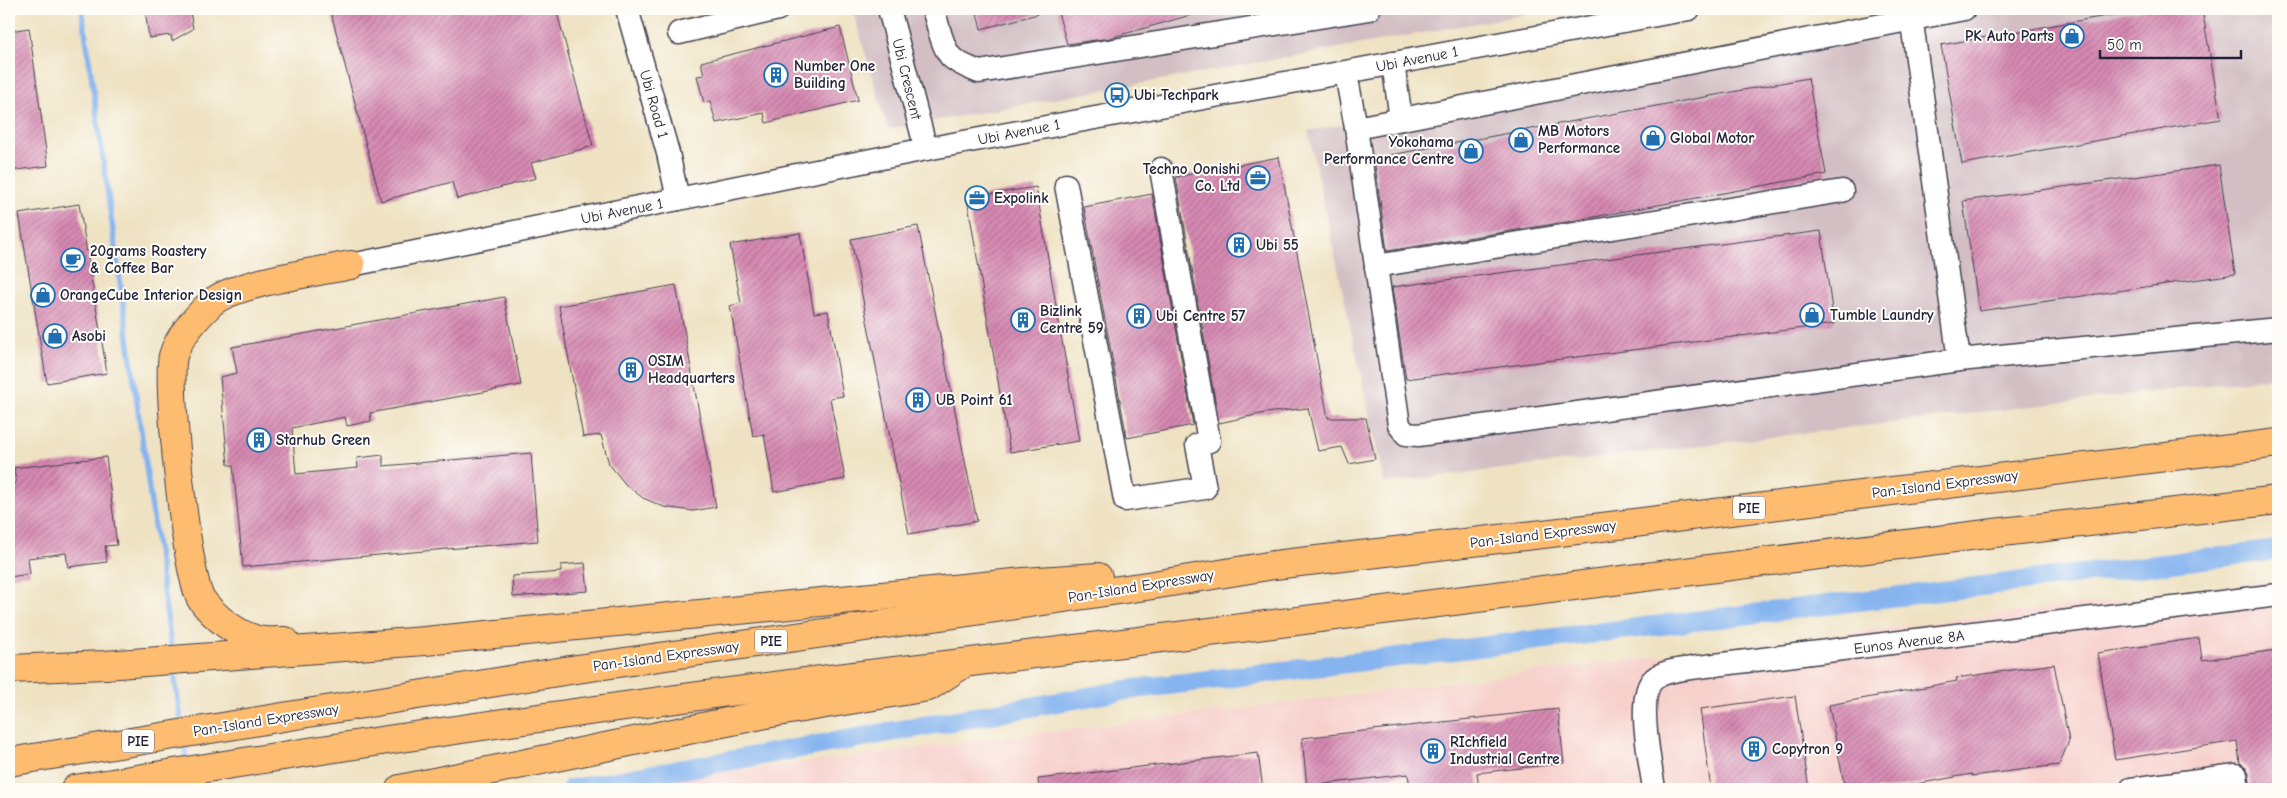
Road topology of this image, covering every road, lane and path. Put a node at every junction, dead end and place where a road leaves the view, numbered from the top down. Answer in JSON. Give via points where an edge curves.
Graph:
{"nodes":[{"id":1,"x":627,"y":9,"type":"edge"},
{"id":2,"x":778,"y":9,"type":"edge"},
{"id":3,"x":890,"y":9,"type":"edge"},
{"id":4,"x":933,"y":9,"type":"edge"},
{"id":5,"x":1369,"y":9,"type":"edge"},
{"id":6,"x":1689,"y":9,"type":"edge"},
{"id":7,"x":1964,"y":9,"type":"edge"},
{"id":8,"x":1911,"y":14,"type":"edge"},
{"id":9,"x":679,"y":33,"type":"dead end"},
{"id":10,"x":1393,"y":63,"type":"junction"},
{"id":11,"x":1346,"y":73,"type":"junction"},
{"id":12,"x":1401,"y":119,"type":"junction"},
{"id":13,"x":1356,"y":128,"type":"junction"},
{"id":14,"x":926,"y":149,"type":"junction"},
{"id":15,"x":1161,"y":169,"type":"dead end"},
{"id":16,"x":1066,"y":184,"type":"dead end"},
{"id":17,"x":1842,"y":192,"type":"dead end"},
{"id":18,"x":678,"y":199,"type":"junction"},
{"id":19,"x":351,"y":265,"type":"joint"},
{"id":20,"x":1376,"y":266,"type":"junction"},
{"id":21,"x":2278,"y":329,"type":"edge"},
{"id":22,"x":1960,"y":360,"type":"junction"},
{"id":23,"x":2278,"y":443,"type":"edge"},
{"id":24,"x":2278,"y":500,"type":"edge"},
{"id":25,"x":1274,"y":565,"type":"junction"},
{"id":26,"x":2278,"y":595,"type":"edge"},
{"id":27,"x":425,"y":641,"type":"junction"},
{"id":28,"x":963,"y":664,"type":"junction"},
{"id":29,"x":9,"y":669,"type":"edge"},
{"id":30,"x":9,"y":762,"type":"edge"},
{"id":31,"x":75,"y":789,"type":"edge"},
{"id":32,"x":400,"y":789,"type":"edge"},
{"id":33,"x":1654,"y":789,"type":"edge"},
{"id":34,"x":2131,"y":789,"type":"edge"},
{"id":35,"x":2238,"y":789,"type":"edge"}],
"edges":[{"from":1,"to":18,"type":"street","name":"Ubi Road 1"},
{"from":2,"to":9,"type":"street"},
{"from":3,"to":14,"type":"street","name":"Ubi Crescent"},
{"from":4,"to":5,"type":"street","via":[[951,57],[979,72]]},
{"from":6,"to":10,"type":"street","name":"Ubi Avenue 1"},
{"from":7,"to":8,"type":"street"},
{"from":8,"to":12,"type":"street"},
{"from":8,"to":22,"type":"street"},
{"from":10,"to":11,"type":"street","name":"Ubi Avenue 1"},
{"from":10,"to":12,"type":"street"},
{"from":11,"to":13,"type":"street"},
{"from":11,"to":14,"type":"street","name":"Ubi Avenue 1"},
{"from":12,"to":13,"type":"street"},
{"from":13,"to":20,"type":"street"},
{"from":14,"to":18,"type":"street","name":"Ubi Avenue 1"},
{"from":15,"to":16,"type":"street","via":[[1209,441],[1197,445],[1205,488],[1125,500]]},
{"from":17,"to":20,"type":"street"},
{"from":18,"to":19,"type":"street","name":"Ubi Avenue 1"},
{"from":19,"to":27,"type":"highway","via":[[247,286],[212,302],[187,330],[173,355],[170,385],[188,550],[200,597],[219,620],[259,640]]},
{"from":20,"to":22,"type":"street","via":[[1399,425],[1406,434]]},
{"from":21,"to":22,"type":"street"},
{"from":23,"to":25,"type":"highway","name":"Pan-Island Expressway","number":"PIE"},
{"from":24,"to":28,"type":"highway"},
{"from":25,"to":27,"type":"highway","via":[[1024,582]]},
{"from":25,"to":30,"type":"highway","name":"Pan-Island Expressway","number":"PIE","via":[[580,668]]},
{"from":26,"to":33,"type":"street","name":"Eunos Avenue 8A","via":[[1663,674],[1648,685],[1644,694],[1644,718]]},
{"from":27,"to":29,"type":"highway"},
{"from":28,"to":31,"type":"highway","via":[[803,681]]},
{"from":28,"to":32,"type":"highway","via":[[928,687],[766,714]]},
{"from":34,"to":35,"type":"street","via":[[2236,775]]}]}
